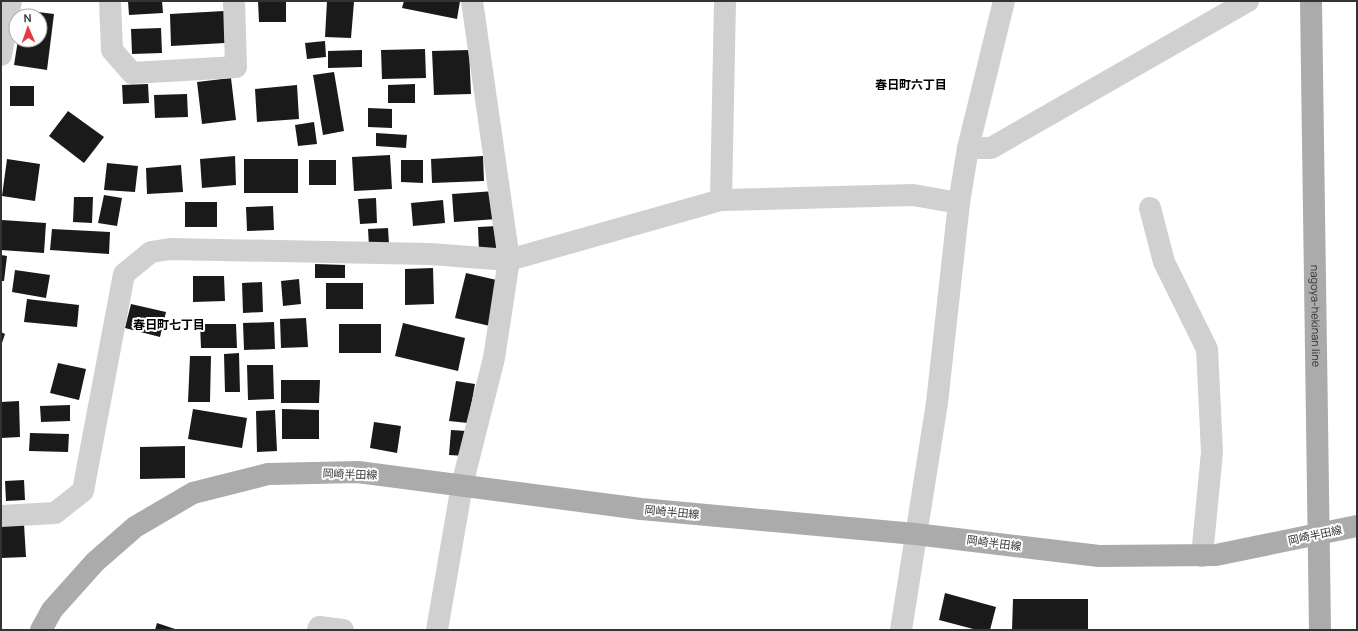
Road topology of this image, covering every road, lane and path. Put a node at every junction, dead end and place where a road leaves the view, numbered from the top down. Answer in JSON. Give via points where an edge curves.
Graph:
{"nodes":[{"id":1,"x":11,"y":1,"type":"edge"},
{"id":2,"x":110,"y":1,"type":"edge"},
{"id":3,"x":234,"y":1,"type":"edge"},
{"id":4,"x":472,"y":1,"type":"edge"},
{"id":5,"x":725,"y":1,"type":"edge"},
{"id":6,"x":1004,"y":1,"type":"edge"},
{"id":7,"x":1248,"y":1,"type":"edge"},
{"id":8,"x":1311,"y":1,"type":"edge"},
{"id":9,"x":1,"y":55,"type":"edge"},
{"id":10,"x":968,"y":148,"type":"junction"},
{"id":11,"x":721,"y":200,"type":"junction"},
{"id":12,"x":959,"y":203,"type":"junction"},
{"id":13,"x":1150,"y":208,"type":"dead end"},
{"id":14,"x":509,"y":260,"type":"junction"},
{"id":15,"x":462,"y":485,"type":"junction"},
{"id":16,"x":1,"y":516,"type":"edge"},
{"id":17,"x":1357,"y":526,"type":"edge"},
{"id":18,"x":915,"y":534,"type":"junction"},
{"id":19,"x":1319,"y":535,"type":"junction"},
{"id":20,"x":1202,"y":556,"type":"junction"},
{"id":21,"x":41,"y":630,"type":"edge"},
{"id":22,"x":318,"y":630,"type":"edge"},
{"id":23,"x":343,"y":630,"type":"edge"},
{"id":24,"x":437,"y":630,"type":"edge"},
{"id":25,"x":901,"y":630,"type":"edge"},
{"id":26,"x":1320,"y":630,"type":"edge"}],
"edges":[{"from":1,"to":9,"type":"street"},
{"from":2,"to":3,"type":"street","via":[[112,50],[132,73],[236,67]]},
{"from":4,"to":14,"type":"street"},
{"from":5,"to":11,"type":"street"},
{"from":6,"to":10,"type":"street"},
{"from":7,"to":10,"type":"street","via":[[991,148]]},
{"from":8,"to":19,"type":"main road","name":"nagoya-hekinan line"},
{"from":10,"to":12,"type":"street"},
{"from":11,"to":12,"type":"street","via":[[913,195]]},
{"from":11,"to":14,"type":"street"},
{"from":12,"to":18,"type":"street","via":[[937,403]]},
{"from":13,"to":20,"type":"street","via":[[1164,262],[1207,349],[1212,452]]},
{"from":14,"to":15,"type":"street","via":[[494,358]]},
{"from":14,"to":16,"type":"street","via":[[423,254],[170,248],[151,252],[124,274],[83,491],[55,513]]},
{"from":15,"to":18,"type":"main road","name":"岡崎半田線","via":[[641,509]]},
{"from":15,"to":21,"type":"main road","name":"岡崎半田線","via":[[358,472],[268,474],[193,493],[135,527],[95,562],[52,610]]},
{"from":15,"to":24,"type":"street"},
{"from":17,"to":19,"type":"main road","name":"岡崎半田線"},
{"from":18,"to":20,"type":"main road","name":"岡崎半田線","via":[[1099,556]]},
{"from":18,"to":25,"type":"street"},
{"from":19,"to":20,"type":"main road","name":"岡崎半田線"},
{"from":19,"to":26,"type":"main road","name":"nagoya-hekinan line"},
{"from":22,"to":23,"type":"street","via":[[319,627]]}]}
